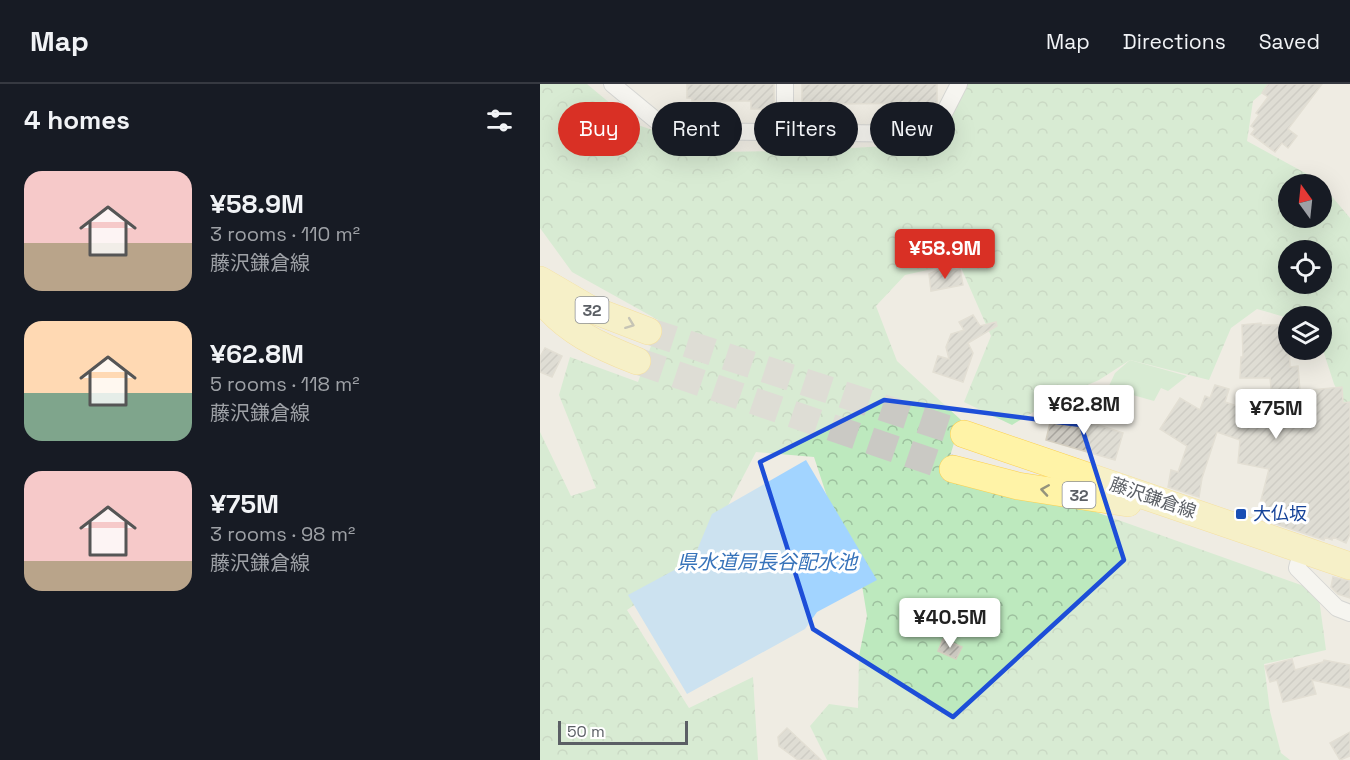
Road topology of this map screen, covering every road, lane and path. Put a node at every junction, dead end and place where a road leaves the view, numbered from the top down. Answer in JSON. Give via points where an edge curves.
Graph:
{"nodes":[{"id":1,"x":612,"y":84,"type":"edge"},
{"id":2,"x":786,"y":84,"type":"edge"},
{"id":3,"x":959,"y":84,"type":"edge"},
{"id":4,"x":786,"y":102,"type":"edge"},
{"id":5,"x":754,"y":132,"type":"edge"},
{"id":6,"x":858,"y":133,"type":"edge"},
{"id":7,"x":540,"y":280,"type":"edge"},
{"id":8,"x":540,"y":297,"type":"edge"},
{"id":9,"x":648,"y":331,"type":"tunnel mouth"},
{"id":10,"x":637,"y":361,"type":"tunnel mouth"},
{"id":11,"x":964,"y":434,"type":"tunnel mouth"},
{"id":12,"x":953,"y":469,"type":"tunnel mouth"},
{"id":13,"x":1206,"y":516,"type":"junction"},
{"id":14,"x":1302,"y":549,"type":"junction"},
{"id":15,"x":1350,"y":566,"type":"edge"},
{"id":16,"x":1350,"y":613,"type":"edge"}],
"edges":[{"from":1,"to":5,"type":"street","via":[[658,122],[678,131]]},
{"from":2,"to":4,"type":"street"},
{"from":3,"to":6,"type":"street","via":[[936,129],[921,134]]},
{"from":7,"to":9,"type":"main road","number":"32","one_way":true,"via":[[588,308]]},
{"from":8,"to":10,"type":"main road","number":"32","via":[[548,309],[579,333],[602,348]]},
{"from":11,"to":13,"type":"main road","name":"藤沢鎌倉線","number":"32"},
{"from":13,"to":12,"type":"main road","name":"藤沢鎌倉線","number":"32","one_way":true,"via":[[1018,486]]},
{"from":13,"to":14,"type":"main road","name":"藤沢鎌倉線","number":"32"},
{"from":14,"to":15,"type":"main road","name":"藤沢鎌倉線","number":"32"},
{"from":14,"to":16,"type":"street","via":[[1297,568],[1336,608]]}]}
